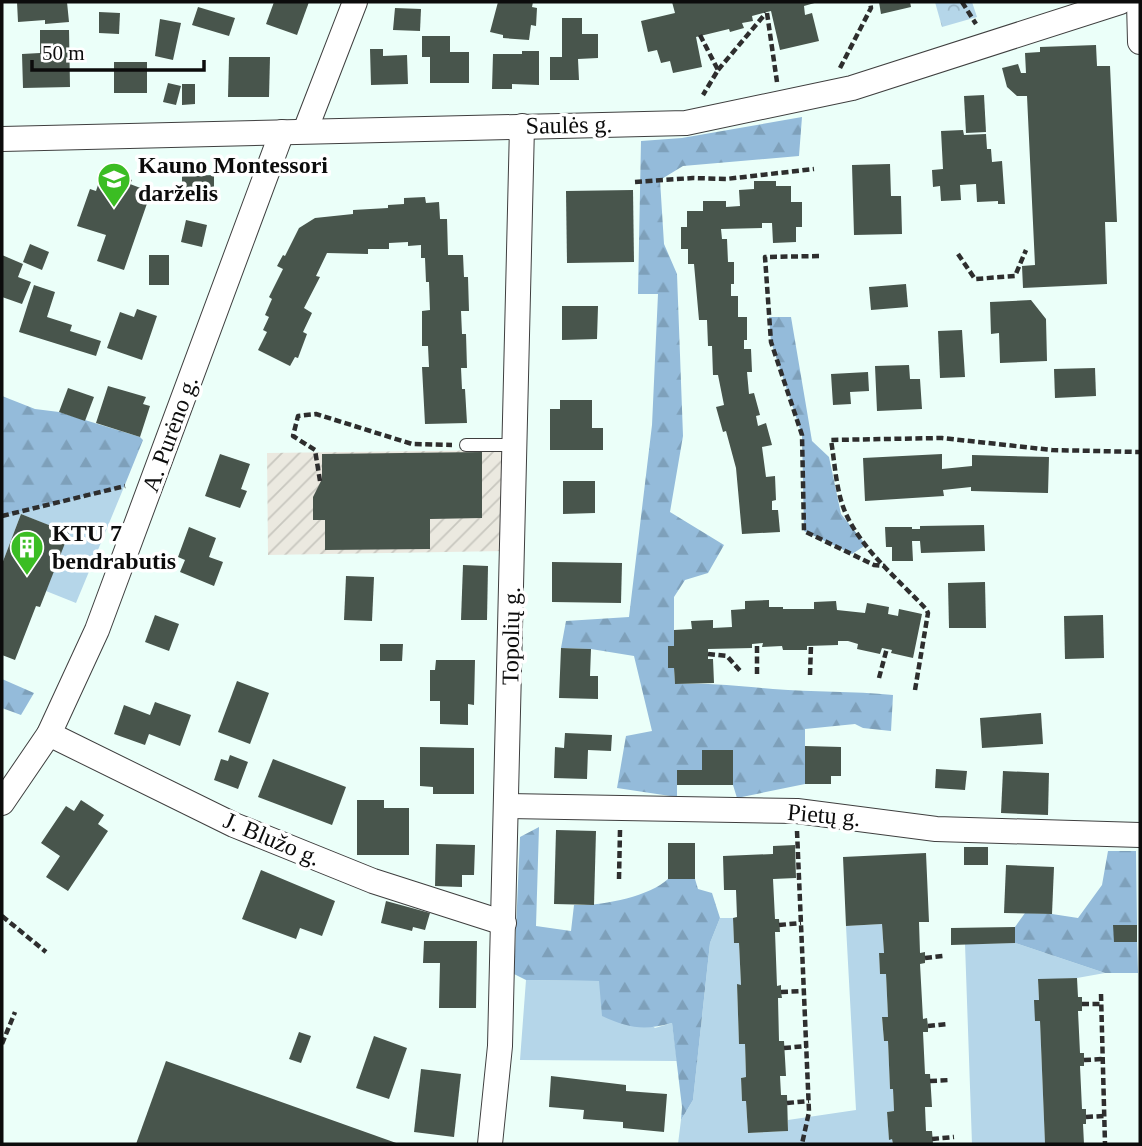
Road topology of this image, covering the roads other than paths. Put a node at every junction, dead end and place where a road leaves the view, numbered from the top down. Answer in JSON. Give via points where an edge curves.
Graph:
{"nodes":[{"id":1,"x":355,"y":2,"type":"edge"},
{"id":2,"x":1120,"y":2,"type":"edge"},
{"id":3,"x":1139,"y":2,"type":"edge"},
{"id":4,"x":1140,"y":42,"type":"edge"},
{"id":5,"x":522,"y":126,"type":"junction"},
{"id":6,"x":294,"y":132,"type":"junction"},
{"id":7,"x":2,"y":139,"type":"edge"},
{"id":8,"x":466,"y":445,"type":"road end"},
{"id":9,"x":515,"y":445,"type":"junction"},
{"id":10,"x":49,"y":734,"type":"junction"},
{"id":11,"x":2,"y":803,"type":"edge"},
{"id":12,"x":507,"y":806,"type":"junction"},
{"id":13,"x":1140,"y":835,"type":"edge"},
{"id":14,"x":504,"y":923,"type":"junction"},
{"id":15,"x":490,"y":1144,"type":"edge"}],
"edges":[{"from":1,"to":6,"type":"street","name":"A. Purėno g."},
{"from":2,"to":5,"type":"street","name":"Saulės g.","via":[[852,88],[780,104],[686,123]]},
{"from":3,"to":4,"type":"street"},
{"from":5,"to":6,"type":"street","name":"Saulės g."},
{"from":5,"to":9,"type":"street","name":"Topolių g."},
{"from":6,"to":7,"type":"street","name":"Saulės g."},
{"from":6,"to":10,"type":"street","name":"A. Purėno g.","via":[[97,630]]},
{"from":8,"to":9,"type":"lane"},
{"from":9,"to":12,"type":"street","name":"Topolių g."},
{"from":10,"to":11,"type":"street","name":"A. Purėno g."},
{"from":10,"to":14,"type":"street","name":"J. Blužo g.","via":[[234,825],[373,881]]},
{"from":12,"to":13,"type":"street","name":"Pietų g.","via":[[797,811],[936,828]]},
{"from":12,"to":14,"type":"street","name":"Topolių g."},
{"from":14,"to":15,"type":"street","name":"Topolių g.","via":[[500,1046]]}]}
